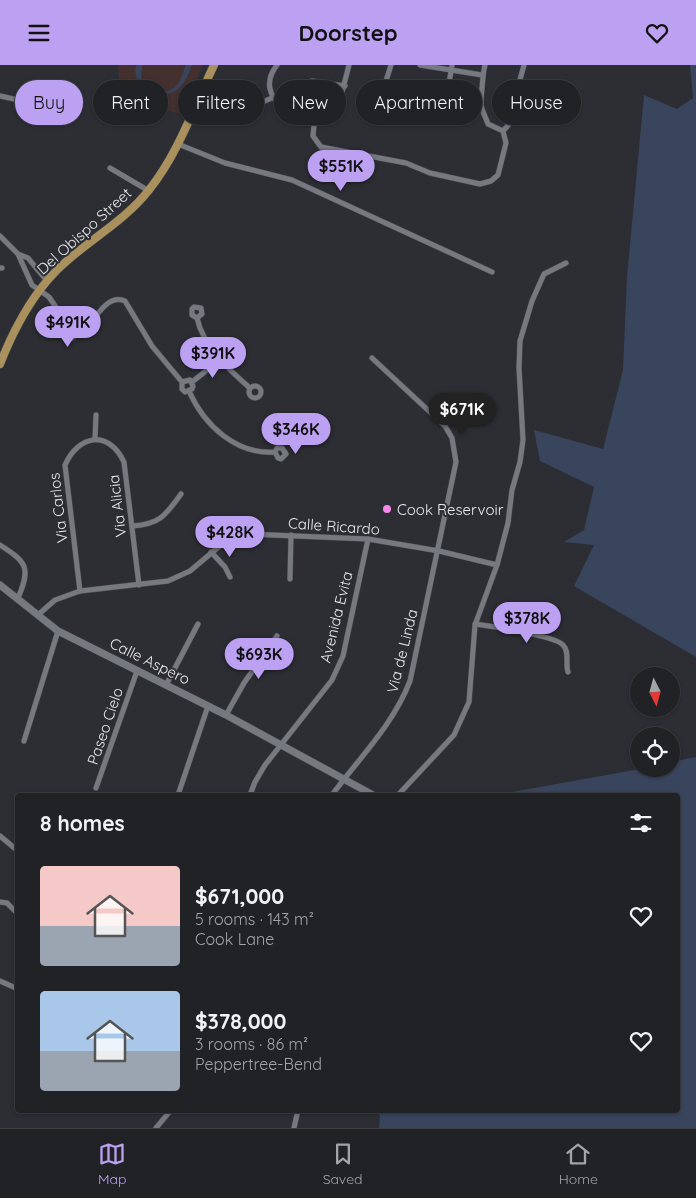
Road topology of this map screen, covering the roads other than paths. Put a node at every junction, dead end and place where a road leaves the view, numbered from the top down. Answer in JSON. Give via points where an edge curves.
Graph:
{"nodes":[{"id":1,"x":214,"y":65,"type":"edge"},
{"id":2,"x":277,"y":65,"type":"edge"},
{"id":3,"x":349,"y":65,"type":"edge"},
{"id":4,"x":391,"y":65,"type":"edge"},
{"id":5,"x":420,"y":65,"type":"edge"},
{"id":6,"x":485,"y":65,"type":"edge"},
{"id":7,"x":524,"y":65,"type":"edge"},
{"id":8,"x":451,"y":67,"type":"edge"},
{"id":9,"x":482,"y":75,"type":"junction"},
{"id":10,"x":386,"y":80,"type":"edge"},
{"id":11,"x":449,"y":80,"type":"edge"},
{"id":12,"x":346,"y":81,"type":"edge"},
{"id":13,"x":0,"y":96,"type":"edge"},
{"id":14,"x":272,"y":98,"type":"joint"},
{"id":15,"x":15,"y":99,"type":"edge"},
{"id":16,"x":264,"y":101,"type":"edge"},
{"id":17,"x":314,"y":125,"type":"edge"},
{"id":18,"x":504,"y":131,"type":"junction"},
{"id":19,"x":178,"y":143,"type":"junction"},
{"id":20,"x":110,"y":168,"type":"dead end"},
{"id":21,"x":149,"y":191,"type":"junction"},
{"id":22,"x":0,"y":236,"type":"edge"},
{"id":23,"x":18,"y":254,"type":"junction"},
{"id":24,"x":566,"y":263,"type":"dead end"},
{"id":25,"x":492,"y":272,"type":"dead end"},
{"id":26,"x":47,"y":281,"type":"junction"},
{"id":27,"x":40,"y":291,"type":"junction"},
{"id":28,"x":197,"y":318,"type":"dead end"},
{"id":29,"x":66,"y":322,"type":"junction"},
{"id":30,"x":76,"y":331,"type":"junction"},
{"id":31,"x":372,"y":357,"type":"dead end"},
{"id":32,"x":221,"y":359,"type":"junction"},
{"id":33,"x":0,"y":364,"type":"edge"},
{"id":34,"x":182,"y":382,"type":"junction"},
{"id":35,"x":192,"y":382,"type":"junction"},
{"id":36,"x":250,"y":388,"type":"dead end"},
{"id":37,"x":189,"y":391,"type":"junction"},
{"id":38,"x":96,"y":415,"type":"dead end"},
{"id":39,"x":96,"y":439,"type":"junction"},
{"id":40,"x":275,"y":452,"type":"dead end"},
{"id":41,"x":181,"y":494,"type":"dead end"},
{"id":42,"x":132,"y":526,"type":"junction"},
{"id":43,"x":291,"y":535,"type":"junction"},
{"id":44,"x":368,"y":539,"type":"junction"},
{"id":45,"x":0,"y":545,"type":"edge"},
{"id":46,"x":439,"y":551,"type":"junction"},
{"id":47,"x":211,"y":552,"type":"junction"},
{"id":48,"x":497,"y":565,"type":"junction"},
{"id":49,"x":230,"y":577,"type":"dead end"},
{"id":50,"x":290,"y":579,"type":"dead end"},
{"id":51,"x":0,"y":585,"type":"edge"},
{"id":52,"x":139,"y":585,"type":"junction"},
{"id":53,"x":80,"y":591,"type":"junction"},
{"id":54,"x":18,"y":598,"type":"junction"},
{"id":55,"x":39,"y":614,"type":"junction"},
{"id":56,"x":475,"y":623,"type":"junction"},
{"id":57,"x":198,"y":624,"type":"dead end"},
{"id":58,"x":58,"y":631,"type":"junction"},
{"id":59,"x":277,"y":636,"type":"dead end"},
{"id":60,"x":137,"y":671,"type":"junction"},
{"id":61,"x":568,"y":671,"type":"dead end"},
{"id":62,"x":166,"y":685,"type":"junction"},
{"id":63,"x":208,"y":706,"type":"junction"},
{"id":64,"x":226,"y":715,"type":"junction"},
{"id":65,"x":24,"y":741,"type":"dead end"},
{"id":66,"x":280,"y":745,"type":"junction"},
{"id":67,"x":344,"y":778,"type":"junction"},
{"id":68,"x":96,"y":788,"type":"dead end"},
{"id":69,"x":179,"y":793,"type":"edge"},
{"id":70,"x":251,"y":793,"type":"edge"},
{"id":71,"x":333,"y":793,"type":"edge"},
{"id":72,"x":370,"y":793,"type":"edge"},
{"id":73,"x":400,"y":793,"type":"edge"},
{"id":74,"x":0,"y":835,"type":"edge"},
{"id":75,"x":15,"y":848,"type":"edge"},
{"id":76,"x":0,"y":902,"type":"edge"},
{"id":77,"x":15,"y":912,"type":"edge"},
{"id":78,"x":0,"y":981,"type":"edge"},
{"id":79,"x":15,"y":988,"type":"edge"},
{"id":80,"x":168,"y":1113,"type":"edge"},
{"id":81,"x":297,"y":1113,"type":"edge"},
{"id":82,"x":156,"y":1128,"type":"edge"},
{"id":83,"x":294,"y":1128,"type":"edge"}],
"edges":[{"from":1,"to":19,"type":"main road","name":"Del Obispo Street"},
{"from":2,"to":14,"type":"street","via":[[269,81]]},
{"from":3,"to":12,"type":"street"},
{"from":4,"to":10,"type":"street"},
{"from":5,"to":8,"type":"street"},
{"from":6,"to":9,"type":"street"},
{"from":7,"to":18,"type":"street","via":[[511,122]]},
{"from":8,"to":9,"type":"street"},
{"from":8,"to":11,"type":"street"},
{"from":9,"to":18,"type":"street","via":[[481,104],[488,124]]},
{"from":13,"to":15,"type":"street"},
{"from":14,"to":16,"type":"street"},
{"from":17,"to":18,"type":"street","via":[[313,136],[320,147],[406,163],[430,173],[480,183],[491,181],[498,175],[506,143]]},
{"from":19,"to":21,"type":"main road","name":"Del Obispo Street"},
{"from":19,"to":25,"type":"street","via":[[226,163],[292,180]]},
{"from":20,"to":21,"type":"street"},
{"from":21,"to":26,"type":"main road","name":"Del Obispo Street","via":[[123,218],[77,252]]},
{"from":22,"to":23,"type":"street"},
{"from":23,"to":26,"type":"street","via":[[28,258]]},
{"from":23,"to":27,"type":"street","via":[[26,276]]},
{"from":24,"to":48,"type":"street","via":[[544,274],[520,341],[523,440]]},
{"from":26,"to":27,"type":"main road","name":"Del Obispo Street"},
{"from":27,"to":29,"type":"street"},
{"from":27,"to":33,"type":"main road","name":"Del Obispo Street"},
{"from":28,"to":32,"type":"street","via":[[200,331]]},
{"from":29,"to":30,"type":"street"},
{"from":29,"to":30,"type":"street","via":[[66,336],[72,338]]},
{"from":30,"to":34,"type":"street","via":[[91,324],[94,317],[112,301],[126,301],[152,346]]},
{"from":31,"to":46,"type":"street","name":"Via de Linda","via":[[441,422],[452,438],[456,452],[455,472]]},
{"from":32,"to":35,"type":"street"},
{"from":32,"to":36,"type":"street"},
{"from":34,"to":35,"type":"street"},
{"from":34,"to":37,"type":"street","via":[[182,389]]},
{"from":35,"to":37,"type":"street"},
{"from":37,"to":40,"type":"street","via":[[201,414],[218,432],[246,448]]},
{"from":38,"to":39,"type":"street"},
{"from":39,"to":42,"type":"street","name":"Via Alicia","via":[[107,441],[118,449],[124,462]]},
{"from":39,"to":53,"type":"street","name":"Via Carlos","via":[[81,443],[71,452],[65,465]]},
{"from":41,"to":42,"type":"street","via":[[164,517],[149,525]]},
{"from":42,"to":52,"type":"street","name":"Via Alicia"},
{"from":43,"to":44,"type":"street","name":"Calle Ricardo"},
{"from":43,"to":47,"type":"street","name":"Calle Ricardo","via":[[246,534],[228,539]]},
{"from":43,"to":50,"type":"street"},
{"from":44,"to":46,"type":"street","name":"Calle Ricardo"},
{"from":44,"to":66,"type":"street","name":"Avenida Evita","via":[[343,656],[332,680]]},
{"from":45,"to":54,"type":"street","via":[[18,556],[25,565],[27,578]]},
{"from":46,"to":48,"type":"street","name":"Calle Ricardo"},
{"from":46,"to":67,"type":"street","name":"Via de Linda","via":[[410,681],[402,703]]},
{"from":47,"to":49,"type":"street"},
{"from":47,"to":52,"type":"street","name":"Calle Ricardo","via":[[190,571],[168,581]]},
{"from":48,"to":56,"type":"street"},
{"from":51,"to":54,"type":"street","name":"Calle Aspero"},
{"from":52,"to":53,"type":"street","name":"Calle Ricardo"},
{"from":53,"to":55,"type":"street","name":"Calle Ricardo","via":[[55,600]]},
{"from":54,"to":55,"type":"street","name":"Calle Aspero"},
{"from":55,"to":58,"type":"street","name":"Calle Aspero"},
{"from":56,"to":61,"type":"street","via":[[561,643],[566,650]]},
{"from":56,"to":73,"type":"street","via":[[472,687],[463,715],[454,735]]},
{"from":57,"to":62,"type":"street"},
{"from":58,"to":60,"type":"street","name":"Calle Aspero"},
{"from":58,"to":65,"type":"street"},
{"from":59,"to":64,"type":"street"},
{"from":60,"to":62,"type":"street","name":"Calle Aspero"},
{"from":60,"to":68,"type":"street","name":"Paseo Cielo"},
{"from":62,"to":63,"type":"street","name":"Calle Aspero"},
{"from":63,"to":64,"type":"street","name":"Calle Aspero"},
{"from":63,"to":69,"type":"street"},
{"from":64,"to":66,"type":"street","name":"Calle Aspero"},
{"from":66,"to":67,"type":"street","name":"Calle Aspero"},
{"from":66,"to":70,"type":"street","name":"Avenida Evita"},
{"from":67,"to":71,"type":"street","name":"Via de Linda"},
{"from":67,"to":72,"type":"street","name":"Calle Aspero"},
{"from":74,"to":75,"type":"street"},
{"from":76,"to":77,"type":"street","via":[[7,903]]},
{"from":78,"to":79,"type":"street"},
{"from":80,"to":82,"type":"street"},
{"from":81,"to":83,"type":"street"}]}
